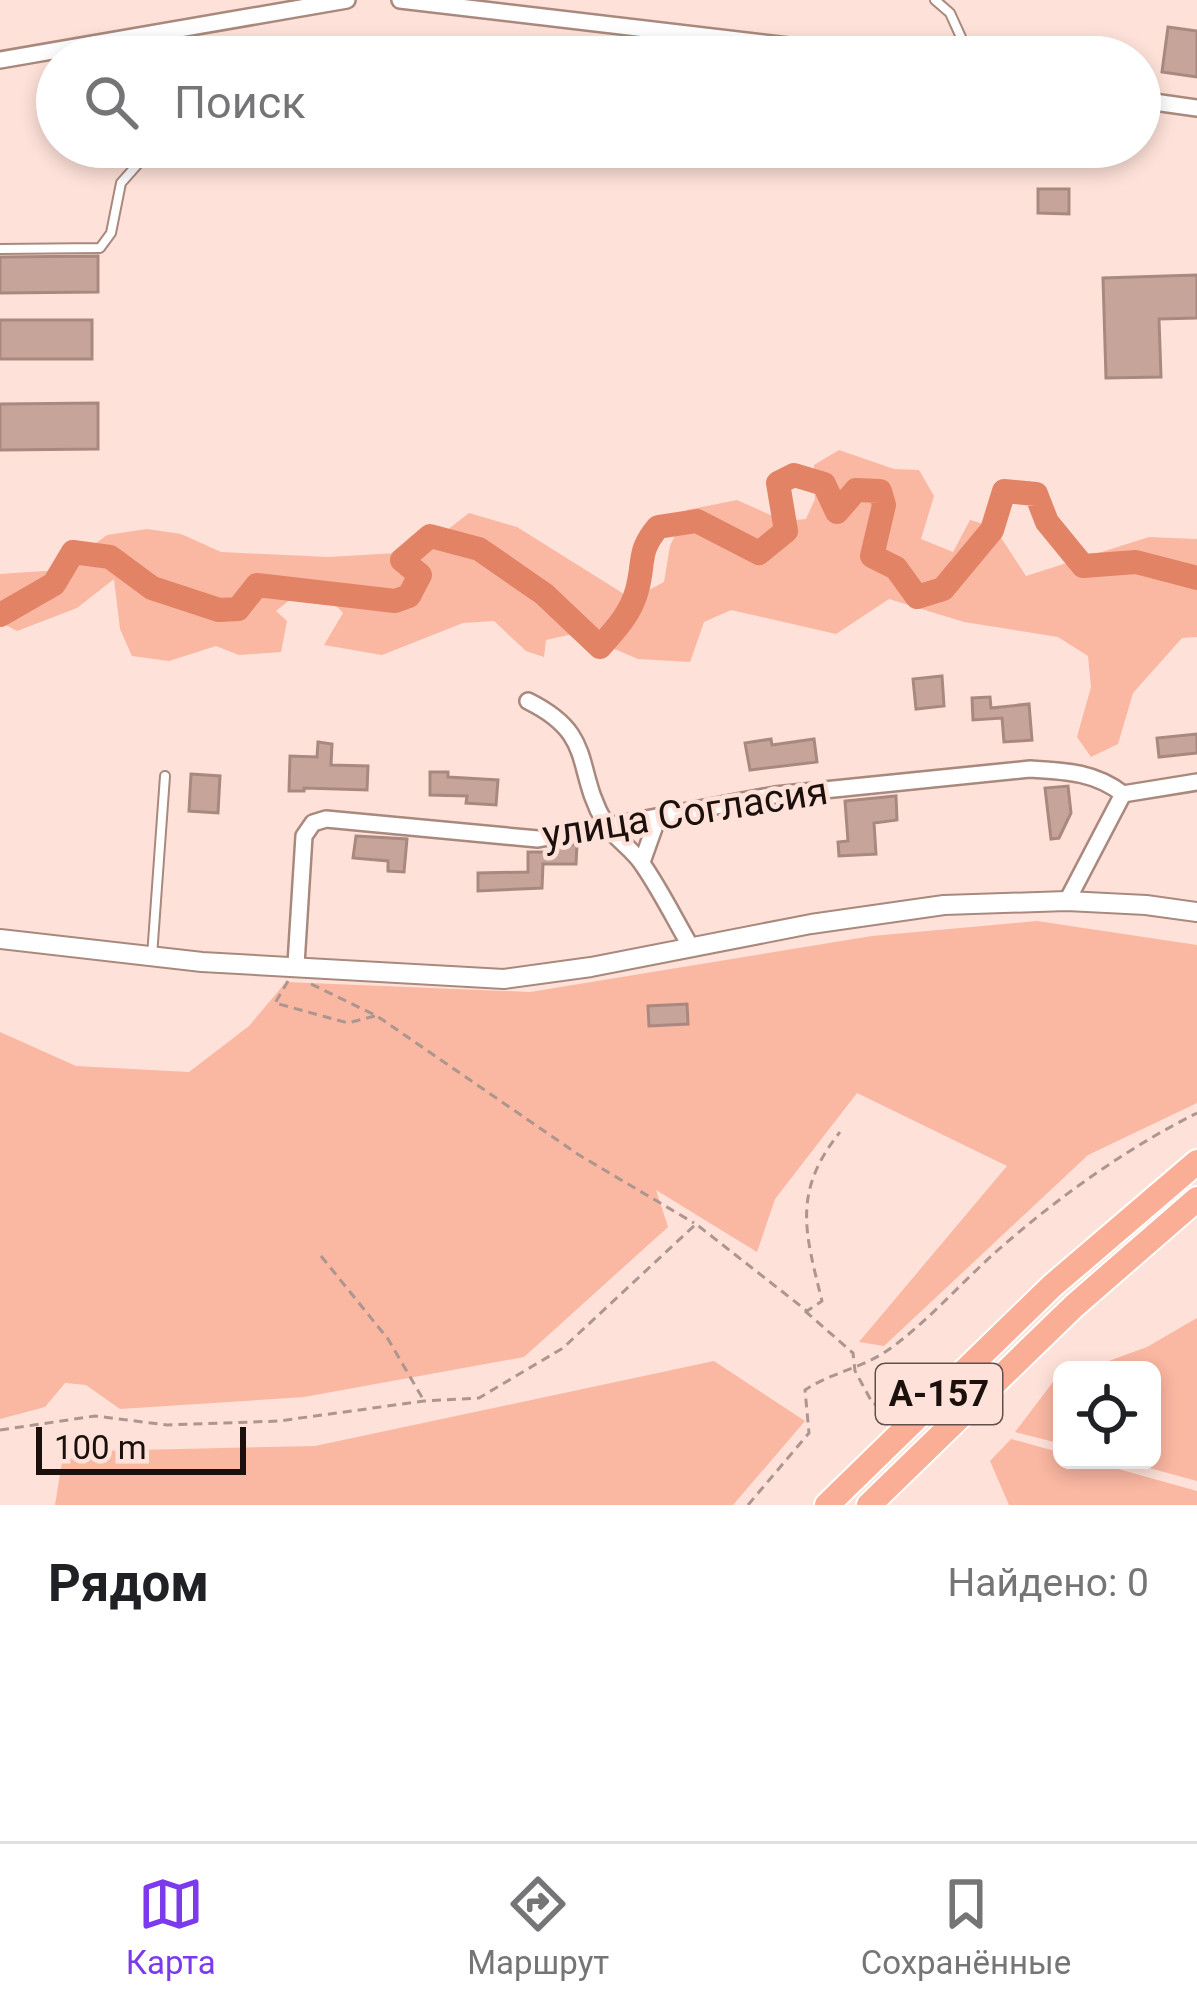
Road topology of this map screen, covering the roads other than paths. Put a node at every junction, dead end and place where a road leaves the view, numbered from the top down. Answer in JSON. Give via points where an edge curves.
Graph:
{"nodes":[{"id":1,"x":346,"y":0,"type":"edge"},
{"id":2,"x":400,"y":0,"type":"edge"},
{"id":3,"x":935,"y":0,"type":"edge"},
{"id":4,"x":138,"y":36,"type":"edge"},
{"id":5,"x":704,"y":36,"type":"edge"},
{"id":6,"x":960,"y":36,"type":"edge"},
{"id":7,"x":36,"y":54,"type":"edge"},
{"id":8,"x":0,"y":60,"type":"edge"},
{"id":9,"x":1161,"y":103,"type":"edge"},
{"id":10,"x":1197,"y":108,"type":"edge"},
{"id":11,"x":134,"y":168,"type":"edge"},
{"id":12,"x":0,"y":249,"type":"edge"},
{"id":13,"x":528,"y":700,"type":"dead end"},
{"id":14,"x":165,"y":776,"type":"dead end"},
{"id":15,"x":1197,"y":782,"type":"edge"},
{"id":16,"x":1123,"y":794,"type":"junction"},
{"id":17,"x":658,"y":817,"type":"junction"},
{"id":18,"x":607,"y":827,"type":"junction"},
{"id":19,"x":642,"y":862,"type":"junction"},
{"id":20,"x":1067,"y":901,"type":"junction"},
{"id":21,"x":1197,"y":912,"type":"edge"},
{"id":22,"x":0,"y":939,"type":"edge"},
{"id":23,"x":691,"y":947,"type":"junction"},
{"id":24,"x":152,"y":957,"type":"junction"},
{"id":25,"x":296,"y":964,"type":"junction"},
{"id":26,"x":1197,"y":1162,"type":"edge"},
{"id":27,"x":1197,"y":1199,"type":"edge"},
{"id":28,"x":827,"y":1505,"type":"edge"},
{"id":29,"x":869,"y":1505,"type":"edge"}],
"edges":[{"from":1,"to":4,"type":"street"},
{"from":2,"to":5,"type":"street"},
{"from":3,"to":6,"type":"lane"},
{"from":7,"to":8,"type":"street"},
{"from":9,"to":10,"type":"street"},
{"from":11,"to":12,"type":"lane","via":[[121,183],[100,248]]},
{"from":13,"to":18,"type":"street","via":[[568,728]]},
{"from":14,"to":24,"type":"lane"},
{"from":15,"to":16,"type":"street","name":"улица Согласия"},
{"from":16,"to":17,"type":"street","name":"улица Согласия","via":[[1103,778],[1030,769],[775,795]]},
{"from":16,"to":20,"type":"street"},
{"from":17,"to":18,"type":"street","name":"улица Согласия"},
{"from":17,"to":19,"type":"street"},
{"from":18,"to":19,"type":"street"},
{"from":18,"to":25,"type":"street","name":"улица Согласия","via":[[538,839],[313,824],[304,836]]},
{"from":19,"to":23,"type":"street"},
{"from":20,"to":21,"type":"street"},
{"from":20,"to":23,"type":"street","via":[[944,905]]},
{"from":22,"to":24,"type":"street"},
{"from":23,"to":25,"type":"street","via":[[504,979]]},
{"from":24,"to":25,"type":"street"},
{"from":26,"to":28,"type":"main road","number":"А-157","via":[[1052,1286]]},
{"from":27,"to":29,"type":"main road","number":"А-157","via":[[1027,1349]]}]}
